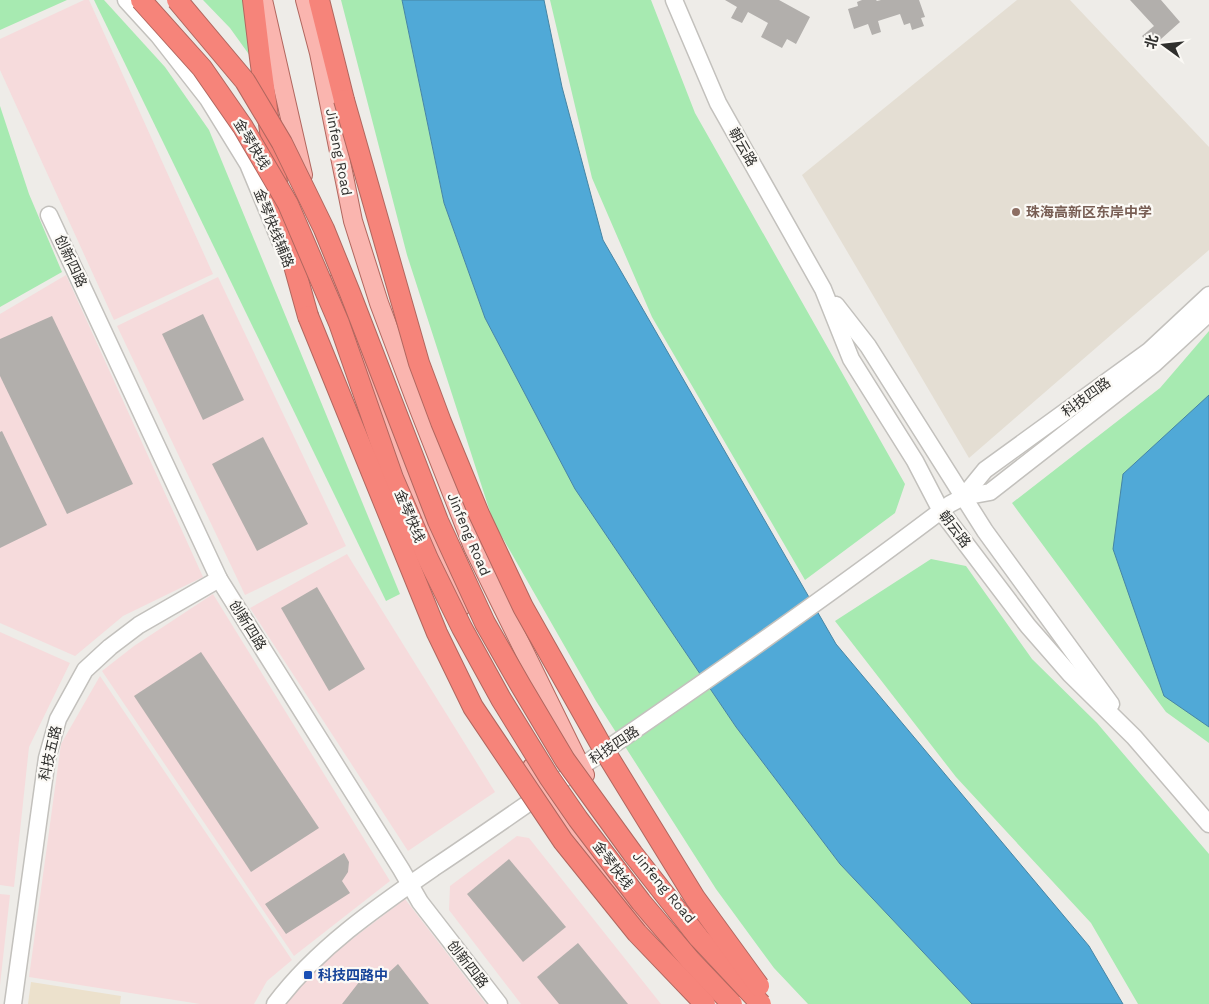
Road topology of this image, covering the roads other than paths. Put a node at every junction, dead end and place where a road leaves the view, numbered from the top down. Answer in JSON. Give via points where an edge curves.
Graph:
{"nodes":[{"id":1,"x":126,"y":0,"type":"edge"},
{"id":2,"x":141,"y":0,"type":"edge"},
{"id":3,"x":177,"y":0,"type":"edge"},
{"id":4,"x":253,"y":0,"type":"edge"},
{"id":5,"x":263,"y":0,"type":"edge"},
{"id":6,"x":305,"y":0,"type":"edge"},
{"id":7,"x":319,"y":0,"type":"edge"},
{"id":8,"x":674,"y":0,"type":"edge"},
{"id":9,"x":49,"y":215,"type":"dead end"},
{"id":10,"x":823,"y":288,"type":"junction"},
{"id":11,"x":1209,"y":295,"type":"edge"},
{"id":12,"x":1209,"y":313,"type":"edge"},
{"id":13,"x":308,"y":316,"type":"junction"},
{"id":14,"x":963,"y":497,"type":"junction"},
{"id":15,"x":941,"y":511,"type":"junction"},
{"id":16,"x":219,"y":579,"type":"junction"},
{"id":17,"x":1134,"y":737,"type":"junction"},
{"id":18,"x":580,"y":768,"type":"junction"},
{"id":19,"x":546,"y":791,"type":"junction"},
{"id":20,"x":1209,"y":824,"type":"edge"},
{"id":21,"x":410,"y":884,"type":"junction"},
{"id":22,"x":13,"y":1004,"type":"edge"},
{"id":23,"x":275,"y":1004,"type":"edge"},
{"id":24,"x":500,"y":1004,"type":"edge"},
{"id":25,"x":705,"y":1004,"type":"edge"},
{"id":26,"x":713,"y":1004,"type":"edge"},
{"id":27,"x":732,"y":1004,"type":"edge"},
{"id":28,"x":761,"y":1004,"type":"edge"},
{"id":29,"x":766,"y":1004,"type":"edge"},
{"id":30,"x":772,"y":1004,"type":"edge"}],
"edges":[{"from":1,"to":13,"type":"street","name":"金琴快线辅路","via":[[158,35],[208,100],[248,164]]},
{"from":2,"to":27,"type":"highway","name":"金琴快线","bridge":true,"via":[[207,76],[244,126],[288,204],[339,323],[393,478],[462,628],[501,699],[578,820],[641,902]]},
{"from":3,"to":28,"type":"highway","name":"金琴快线","bridge":true,"via":[[245,81],[282,143],[324,229],[438,521],[485,624],[565,760],[632,854],[699,938]]},
{"from":4,"to":13,"type":"highway","via":[[283,226]]},
{"from":5,"to":19,"type":"main road","via":[[315,227],[394,440],[508,724]]},
{"from":6,"to":18,"type":"main road","name":"Jinfeng Road","via":[[320,53],[354,220],[379,303],[473,547]]},
{"from":7,"to":30,"type":"highway","bridge":true,"via":[[419,364],[483,522],[523,606],[600,745],[696,898]]},
{"from":8,"to":10,"type":"street","name":"朝云路","via":[[718,103]]},
{"from":9,"to":16,"type":"street","name":"创新四路"},
{"from":10,"to":14,"type":"street","name":"朝云路","via":[[868,346]]},
{"from":10,"to":15,"type":"street","name":"朝云路","via":[[851,359],[915,461]]},
{"from":11,"to":14,"type":"street","name":"科技四路","via":[[1150,351],[985,470]]},
{"from":12,"to":14,"type":"street","name":"科技四路","via":[[1154,364],[990,492]]},
{"from":13,"to":25,"type":"highway","bridge":true,"via":[[436,633],[473,707],[563,841],[637,933]]},
{"from":14,"to":15,"type":"street","name":"科技四路"},
{"from":14,"to":17,"type":"street","name":"朝云路"},
{"from":15,"to":17,"type":"street","name":"朝云路","via":[[1028,626],[1070,674]]},
{"from":15,"to":18,"type":"street","name":"科技四路","via":[[829,594]]},
{"from":16,"to":21,"type":"street","name":"创新四路"},
{"from":16,"to":22,"type":"street","name":"科技五路","via":[[139,625],[110,647],[86,670],[58,719],[46,758]]},
{"from":17,"to":20,"type":"street","name":"朝云路"},
{"from":18,"to":19,"type":"street","name":"科技四路"},
{"from":18,"to":29,"type":"main road","name":"Jinfeng Road","via":[[625,841]]},
{"from":19,"to":21,"type":"street","name":"科技四路"},
{"from":19,"to":26,"type":"main road","via":[[598,868]]},
{"from":21,"to":23,"type":"street","name":"科技四路","via":[[315,958]]},
{"from":21,"to":24,"type":"street","name":"创新四路","via":[[420,902]]}]}
